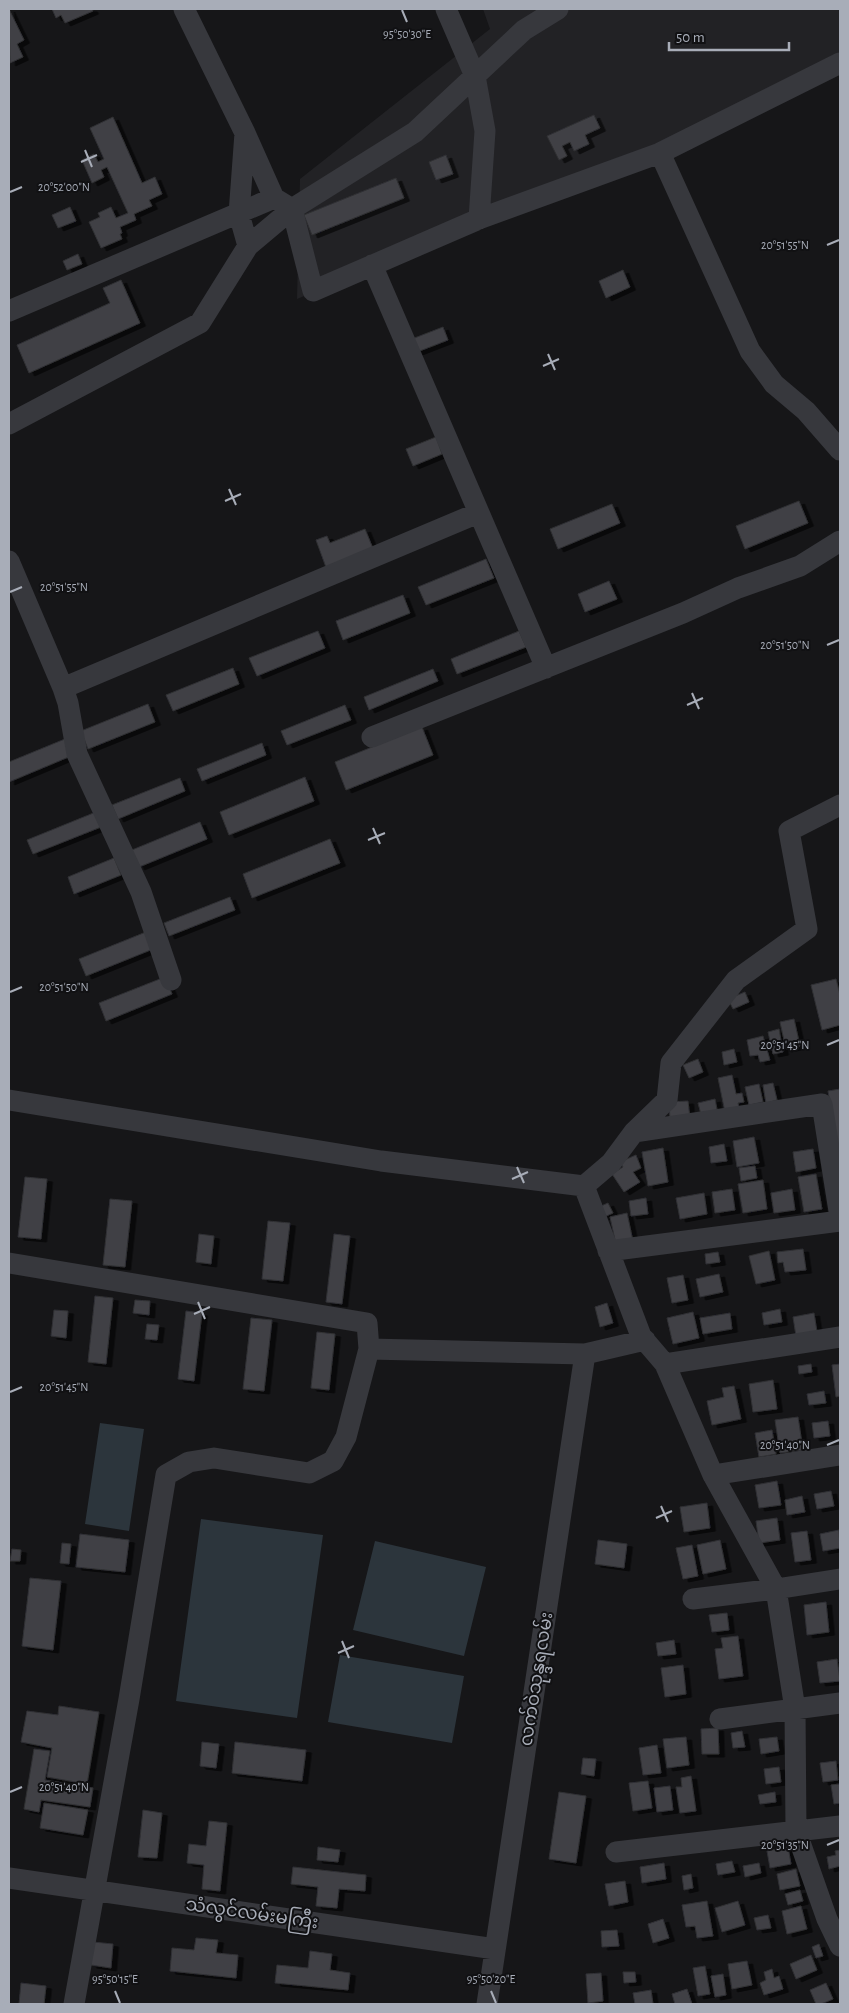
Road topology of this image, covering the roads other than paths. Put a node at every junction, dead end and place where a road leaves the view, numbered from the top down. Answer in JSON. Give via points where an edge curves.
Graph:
{"nodes":[{"id":1,"x":184,"y":9,"type":"edge"},
{"id":2,"x":446,"y":9,"type":"edge"},
{"id":3,"x":558,"y":9,"type":"edge"},
{"id":4,"x":840,"y":63,"type":"edge"},
{"id":5,"x":475,"y":76,"type":"junction"},
{"id":6,"x":245,"y":133,"type":"junction"},
{"id":7,"x":660,"y":153,"type":"junction"},
{"id":8,"x":274,"y":198,"type":"junction"},
{"id":9,"x":292,"y":209,"type":"junction"},
{"id":10,"x":239,"y":214,"type":"junction"},
{"id":11,"x":479,"y":219,"type":"junction"},
{"id":12,"x":248,"y":246,"type":"junction"},
{"id":13,"x":372,"y":265,"type":"junction"},
{"id":14,"x":9,"y":311,"type":"edge"},
{"id":15,"x":10,"y":421,"type":"edge"},
{"id":16,"x":840,"y":450,"type":"edge"},
{"id":17,"x":478,"y":513,"type":"junction"},
{"id":18,"x":840,"y":541,"type":"edge"},
{"id":19,"x":9,"y":561,"type":"edge"},
{"id":20,"x":546,"y":668,"type":"junction"},
{"id":21,"x":63,"y":688,"type":"junction"},
{"id":22,"x":372,"y":737,"type":"dead end"},
{"id":23,"x":840,"y":805,"type":"edge"},
{"id":24,"x":171,"y":980,"type":"dead end"},
{"id":25,"x":9,"y":1100,"type":"edge"},
{"id":26,"x":634,"y":1132,"type":"junction"},
{"id":27,"x":584,"y":1186,"type":"junction"},
{"id":28,"x":840,"y":1217,"type":"edge"},
{"id":29,"x":840,"y":1221,"type":"edge"},
{"id":30,"x":608,"y":1251,"type":"junction"},
{"id":31,"x":9,"y":1264,"type":"edge"},
{"id":32,"x":840,"y":1337,"type":"edge"},
{"id":33,"x":645,"y":1340,"type":"junction"},
{"id":34,"x":369,"y":1349,"type":"junction"},
{"id":35,"x":585,"y":1354,"type":"junction"},
{"id":36,"x":664,"y":1364,"type":"junction"},
{"id":37,"x":840,"y":1456,"type":"edge"},
{"id":38,"x":713,"y":1475,"type":"junction"},
{"id":39,"x":840,"y":1579,"type":"edge"},
{"id":40,"x":776,"y":1589,"type":"junction"},
{"id":41,"x":693,"y":1598,"type":"dead end"},
{"id":42,"x":840,"y":1703,"type":"edge"},
{"id":43,"x":795,"y":1710,"type":"junction"},
{"id":44,"x":720,"y":1719,"type":"dead end"},
{"id":45,"x":840,"y":1826,"type":"edge"},
{"id":46,"x":796,"y":1830,"type":"junction"},
{"id":47,"x":616,"y":1852,"type":"dead end"},
{"id":48,"x":9,"y":1878,"type":"edge"},
{"id":49,"x":94,"y":1890,"type":"junction"},
{"id":50,"x":840,"y":1946,"type":"edge"},
{"id":51,"x":495,"y":1949,"type":"junction"},
{"id":52,"x":74,"y":2004,"type":"edge"},
{"id":53,"x":487,"y":2004,"type":"edge"}],
"edges":[{"from":1,"to":6,"type":"street"},
{"from":2,"to":5,"type":"street"},
{"from":3,"to":5,"type":"street","via":[[524,30]]},
{"from":4,"to":7,"type":"street"},
{"from":5,"to":9,"type":"street","via":[[415,132]]},
{"from":5,"to":11,"type":"street","via":[[485,131]]},
{"from":6,"to":8,"type":"street"},
{"from":6,"to":10,"type":"street"},
{"from":7,"to":11,"type":"street"},
{"from":7,"to":16,"type":"street","via":[[750,351],[774,384],[806,411]]},
{"from":8,"to":9,"type":"street"},
{"from":8,"to":10,"type":"street"},
{"from":9,"to":12,"type":"street"},
{"from":9,"to":13,"type":"street","via":[[312,291]]},
{"from":10,"to":12,"type":"street"},
{"from":10,"to":14,"type":"street"},
{"from":11,"to":13,"type":"street"},
{"from":12,"to":15,"type":"street","via":[[200,323]]},
{"from":13,"to":17,"type":"street"},
{"from":17,"to":20,"type":"street"},
{"from":17,"to":21,"type":"street"},
{"from":18,"to":20,"type":"street","via":[[800,566],[738,588]]},
{"from":19,"to":21,"type":"street"},
{"from":20,"to":22,"type":"street"},
{"from":21,"to":24,"type":"street","via":[[77,754],[141,892]]},
{"from":23,"to":26,"type":"street","via":[[789,832],[807,929],[736,980],[671,1063],[667,1100]]},
{"from":25,"to":27,"type":"street","via":[[381,1161]]},
{"from":26,"to":27,"type":"street","via":[[611,1163]]},
{"from":26,"to":28,"type":"street","via":[[822,1104]]},
{"from":27,"to":30,"type":"street"},
{"from":29,"to":30,"type":"street"},
{"from":30,"to":33,"type":"street"},
{"from":31,"to":34,"type":"street","via":[[367,1323]]},
{"from":32,"to":36,"type":"street"},
{"from":33,"to":35,"type":"street"},
{"from":33,"to":36,"type":"street"},
{"from":34,"to":35,"type":"street"},
{"from":34,"to":49,"type":"street","via":[[346,1437],[333,1461],[309,1473],[214,1458],[189,1462],[166,1476]]},
{"from":35,"to":51,"type":"street","name":"လက်ဝဲသုန္ဒရလမ်း"},
{"from":36,"to":38,"type":"street"},
{"from":37,"to":38,"type":"street"},
{"from":38,"to":40,"type":"street"},
{"from":39,"to":40,"type":"street"},
{"from":40,"to":41,"type":"street"},
{"from":40,"to":43,"type":"street"},
{"from":42,"to":43,"type":"street"},
{"from":43,"to":44,"type":"street"},
{"from":43,"to":46,"type":"street"},
{"from":45,"to":46,"type":"street"},
{"from":46,"to":47,"type":"street"},
{"from":46,"to":50,"type":"street","via":[[827,1919]]},
{"from":48,"to":49,"type":"street","name":"သံလွင်လမ်းမကြီး"},
{"from":49,"to":51,"type":"street","name":"သံလွင်လမ်းမကြီး"},
{"from":49,"to":52,"type":"street"},
{"from":51,"to":53,"type":"street","name":"လက်ဝဲသုန္ဒရလမ်း"}]}
